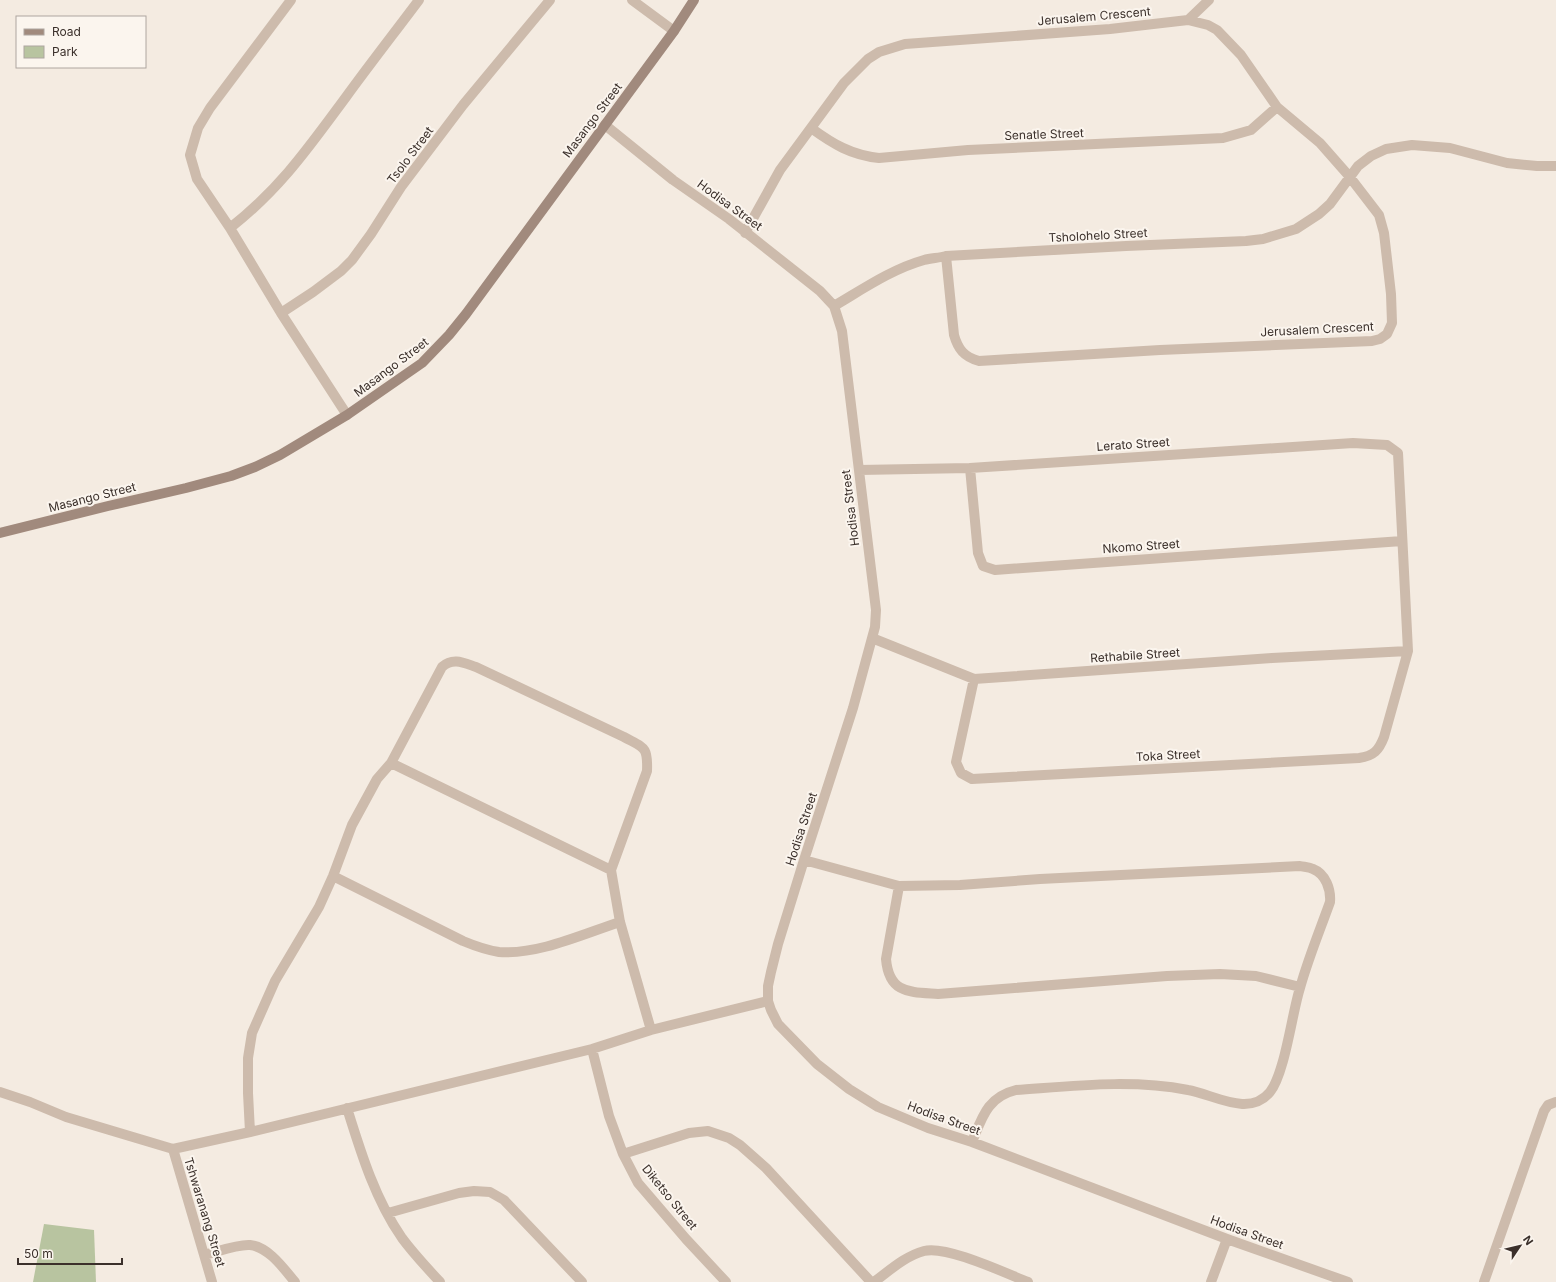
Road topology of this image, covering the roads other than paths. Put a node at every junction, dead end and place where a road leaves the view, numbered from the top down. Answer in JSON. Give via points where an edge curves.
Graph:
{"nodes":[{"id":1,"x":291,"y":0,"type":"edge"},
{"id":2,"x":419,"y":0,"type":"edge"},
{"id":3,"x":550,"y":0,"type":"edge"},
{"id":4,"x":632,"y":0,"type":"edge"},
{"id":5,"x":694,"y":0,"type":"edge"},
{"id":6,"x":1209,"y":0,"type":"edge"},
{"id":7,"x":1188,"y":20,"type":"junction"},
{"id":8,"x":674,"y":31,"type":"junction"},
{"id":9,"x":1277,"y":107,"type":"junction"},
{"id":10,"x":605,"y":125,"type":"junction"},
{"id":11,"x":811,"y":128,"type":"junction"},
{"id":12,"x":1556,"y":166,"type":"edge"},
{"id":13,"x":1349,"y":176,"type":"junction"},
{"id":14,"x":230,"y":228,"type":"junction"},
{"id":15,"x":745,"y":233,"type":"junction"},
{"id":16,"x":946,"y":256,"type":"junction"},
{"id":17,"x":834,"y":306,"type":"junction"},
{"id":18,"x":281,"y":313,"type":"junction"},
{"id":19,"x":347,"y":415,"type":"junction"},
{"id":20,"x":970,"y":468,"type":"junction"},
{"id":21,"x":858,"y":470,"type":"junction"},
{"id":22,"x":0,"y":533,"type":"edge"},
{"id":23,"x":1402,"y":541,"type":"junction"},
{"id":24,"x":872,"y":638,"type":"junction"},
{"id":25,"x":1408,"y":651,"type":"junction"},
{"id":26,"x":974,"y":679,"type":"junction"},
{"id":27,"x":391,"y":763,"type":"junction"},
{"id":28,"x":804,"y":860,"type":"junction"},
{"id":29,"x":611,"y":870,"type":"junction"},
{"id":30,"x":333,"y":876,"type":"junction"},
{"id":31,"x":899,"y":886,"type":"junction"},
{"id":32,"x":620,"y":922,"type":"junction"},
{"id":33,"x":1300,"y":987,"type":"junction"},
{"id":34,"x":768,"y":1001,"type":"junction"},
{"id":35,"x":651,"y":1030,"type":"junction"},
{"id":36,"x":592,"y":1048,"type":"junction"},
{"id":37,"x":0,"y":1092,"type":"edge"},
{"id":38,"x":1556,"y":1102,"type":"edge"},
{"id":39,"x":347,"y":1108,"type":"junction"},
{"id":40,"x":250,"y":1132,"type":"junction"},
{"id":41,"x":972,"y":1142,"type":"junction"},
{"id":42,"x":173,"y":1149,"type":"junction"},
{"id":43,"x":622,"y":1154,"type":"junction"},
{"id":44,"x":388,"y":1213,"type":"junction"},
{"id":45,"x":1227,"y":1239,"type":"junction"},
{"id":46,"x":204,"y":1255,"type":"junction"},
{"id":47,"x":212,"y":1282,"type":"edge"},
{"id":48,"x":296,"y":1282,"type":"edge"},
{"id":49,"x":440,"y":1282,"type":"edge"},
{"id":50,"x":582,"y":1282,"type":"edge"},
{"id":51,"x":726,"y":1282,"type":"edge"},
{"id":52,"x":871,"y":1282,"type":"edge"},
{"id":53,"x":874,"y":1282,"type":"edge"},
{"id":54,"x":1028,"y":1282,"type":"edge"},
{"id":55,"x":1211,"y":1282,"type":"edge"},
{"id":56,"x":1348,"y":1282,"type":"edge"},
{"id":57,"x":1484,"y":1282,"type":"edge"}],
"edges":[{"from":1,"to":14,"type":"street","via":[[210,108],[193,141],[190,155],[197,180]]},
{"from":2,"to":14,"type":"street","via":[[296,164],[267,197]]},
{"from":3,"to":18,"type":"street","name":"Tsolo Street","via":[[463,105],[401,187],[352,260],[313,292]]},
{"from":4,"to":8,"type":"street"},
{"from":5,"to":8,"type":"street","name":"Masango Street"},
{"from":6,"to":7,"type":"street"},
{"from":7,"to":9,"type":"street","name":"Jerusalem Crescent","via":[[1217,30],[1240,55]]},
{"from":7,"to":11,"type":"street","name":"Jerusalem Crescent","via":[[1110,30],[905,44],[886,49],[868,59],[844,83]]},
{"from":8,"to":10,"type":"street","name":"Masango Street"},
{"from":9,"to":11,"type":"street","name":"Senatle Street","via":[[1251,130],[1223,138],[968,150],[879,158],[853,153]]},
{"from":9,"to":13,"type":"street","name":"Jerusalem Crescent","via":[[1320,143]]},
{"from":10,"to":15,"type":"street","name":"Hodisa Street","via":[[673,180]]},
{"from":10,"to":19,"type":"street","name":"Masango Street","via":[[449,335],[422,363]]},
{"from":11,"to":15,"type":"street","name":"Jerusalem Crescent","via":[[780,170]]},
{"from":12,"to":13,"type":"street","name":"Tsholohelo Street","via":[[1507,163],[1450,148],[1412,145],[1386,149],[1370,156]]},
{"from":13,"to":16,"type":"street","name":"Tsholohelo Street","via":[[1330,204],[1319,214],[1296,229],[1263,239]]},
{"from":13,"to":16,"type":"street","name":"Jerusalem Crescent","via":[[1379,215],[1384,233],[1392,323],[1387,334],[1372,341],[979,361],[966,356],[956,345]]},
{"from":14,"to":18,"type":"street"},
{"from":15,"to":17,"type":"street","name":"Hodisa Street","via":[[820,291]]},
{"from":16,"to":17,"type":"street","name":"Tsholohelo Street","via":[[906,267]]},
{"from":17,"to":21,"type":"street","name":"Hodisa Street","via":[[842,331]]},
{"from":18,"to":19,"type":"street"},
{"from":19,"to":22,"type":"street","name":"Masango Street","via":[[255,468],[186,488]]},
{"from":20,"to":21,"type":"street","name":"Lerato Street"},
{"from":20,"to":23,"type":"street","name":"Lerato Street","via":[[1353,443],[1388,445],[1398,453]]},
{"from":20,"to":23,"type":"street","name":"Nkomo Street","via":[[978,553],[983,566],[995,570]]},
{"from":21,"to":24,"type":"street","name":"Hodisa Street","via":[[876,610]]},
{"from":23,"to":25,"type":"street"},
{"from":24,"to":26,"type":"street","name":"Rethabile Street"},
{"from":24,"to":28,"type":"street","name":"Hodisa Street","via":[[853,708]]},
{"from":25,"to":26,"type":"street","name":"Rethabile Street"},
{"from":25,"to":26,"type":"street","name":"Toka Street","via":[[1380,747],[1373,754],[1359,758],[979,780],[966,777],[956,762]]},
{"from":27,"to":29,"type":"street"},
{"from":27,"to":29,"type":"street","via":[[442,667],[450,662],[462,662],[476,667],[617,734],[641,747],[648,759]]},
{"from":27,"to":30,"type":"street","via":[[377,779],[352,824]]},
{"from":28,"to":31,"type":"street"},
{"from":28,"to":34,"type":"street","name":"Hodisa Street","via":[[778,944],[768,986]]},
{"from":29,"to":32,"type":"street"},
{"from":30,"to":32,"type":"street","via":[[463,941],[497,952],[534,950]]},
{"from":30,"to":40,"type":"street","via":[[319,907],[275,981],[252,1033],[248,1058]]},
{"from":31,"to":33,"type":"street","via":[[886,968],[893,981],[908,992],[938,994],[1220,974],[1256,976]]},
{"from":31,"to":33,"type":"street","via":[[960,885],[1300,866],[1314,869],[1325,879],[1331,894]]},
{"from":32,"to":35,"type":"street"},
{"from":33,"to":41,"type":"street","via":[[1276,1081],[1270,1092],[1258,1102],[1236,1104],[1195,1091],[1145,1084],[1098,1084],[1016,1090],[1005,1093],[988,1107]]},
{"from":34,"to":35,"type":"street"},
{"from":34,"to":41,"type":"street","name":"Hodisa Street","via":[[778,1024],[817,1064],[849,1090],[885,1110],[928,1128]]},
{"from":35,"to":36,"type":"street"},
{"from":36,"to":39,"type":"street"},
{"from":36,"to":43,"type":"street","name":"Diketso Street","via":[[609,1116]]},
{"from":37,"to":42,"type":"street","via":[[66,1117]]},
{"from":38,"to":57,"type":"street","via":[[1548,1105],[1544,1111]]},
{"from":39,"to":40,"type":"street"},
{"from":39,"to":44,"type":"street","via":[[366,1168]]},
{"from":40,"to":42,"type":"street"},
{"from":41,"to":45,"type":"street","name":"Hodisa Street"},
{"from":42,"to":46,"type":"street","name":"Tshwaranang Street"},
{"from":43,"to":51,"type":"street","name":"Diketso Street","via":[[638,1183]]},
{"from":43,"to":52,"type":"street","via":[[689,1133],[708,1131],[730,1138],[766,1168]]},
{"from":44,"to":49,"type":"street","via":[[402,1237]]},
{"from":44,"to":50,"type":"street","via":[[459,1193],[490,1192],[504,1200]]},
{"from":45,"to":55,"type":"street"},
{"from":45,"to":56,"type":"street","name":"Hodisa Street"},
{"from":46,"to":47,"type":"street","name":"Tshwaranang Street"},
{"from":46,"to":48,"type":"street","via":[[244,1245],[256,1246],[267,1252]]},
{"from":53,"to":54,"type":"street","via":[[911,1256],[933,1249],[948,1252]]}]}
